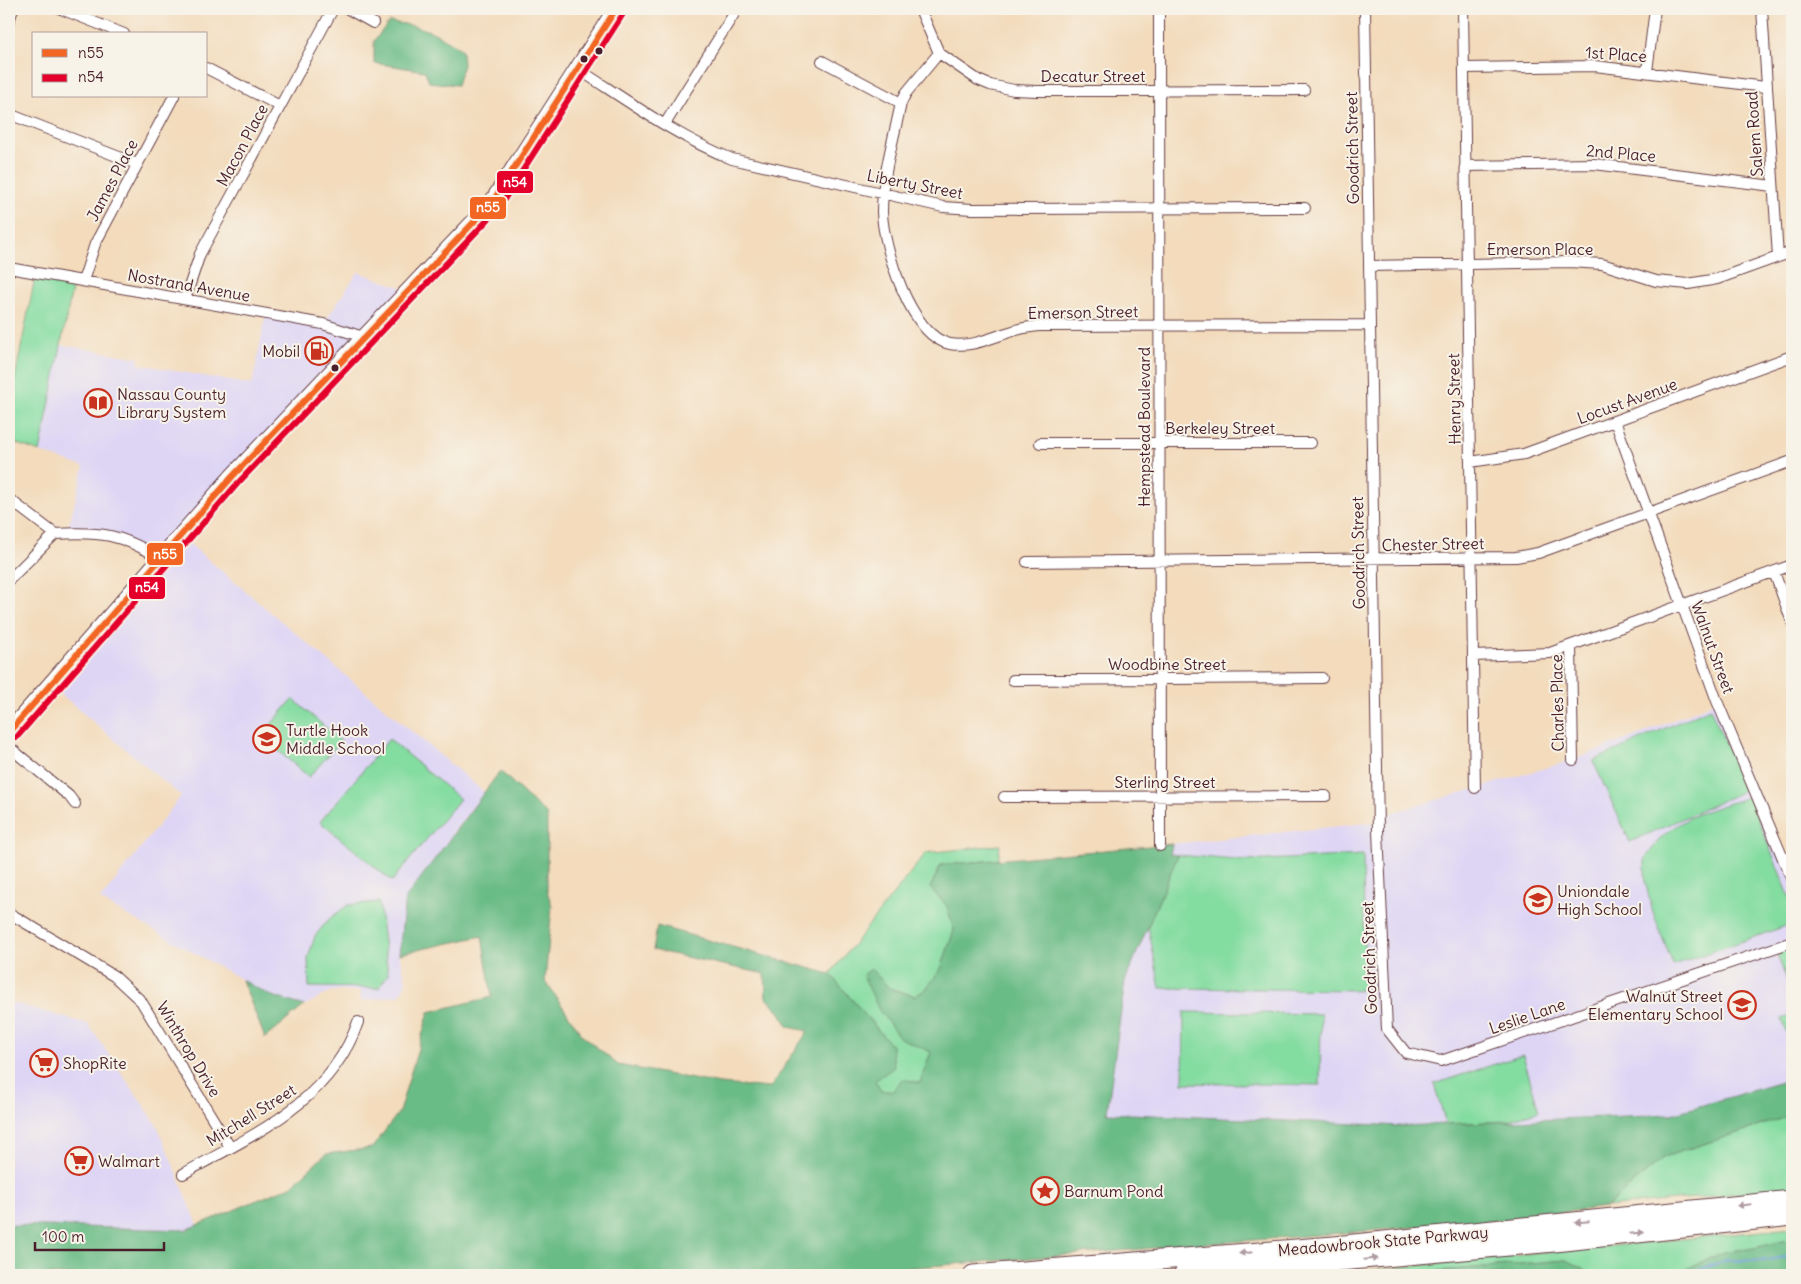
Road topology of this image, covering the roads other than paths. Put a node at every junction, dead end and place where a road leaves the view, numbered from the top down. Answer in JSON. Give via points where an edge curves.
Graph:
{"nodes":[{"id":1,"x":14,"y":9,"type":"edge"},
{"id":2,"x":61,"y":9,"type":"edge"},
{"id":3,"x":333,"y":9,"type":"edge"},
{"id":4,"x":348,"y":9,"type":"edge"},
{"id":5,"x":616,"y":9,"type":"edge"},
{"id":6,"x":737,"y":9,"type":"edge"},
{"id":7,"x":920,"y":9,"type":"edge"},
{"id":8,"x":1159,"y":9,"type":"edge"},
{"id":9,"x":1365,"y":9,"type":"edge"},
{"id":10,"x":1463,"y":9,"type":"edge"},
{"id":11,"x":1655,"y":9,"type":"edge"},
{"id":12,"x":1762,"y":9,"type":"edge"},
{"id":13,"x":9,"y":21,"type":"edge"},
{"id":14,"x":373,"y":23,"type":"dead end"},
{"id":15,"x":119,"y":32,"type":"edge"},
{"id":16,"x":939,"y":53,"type":"junction"},
{"id":17,"x":822,"y":61,"type":"dead end"},
{"id":18,"x":1464,"y":68,"type":"junction"},
{"id":19,"x":208,"y":69,"type":"edge"},
{"id":20,"x":578,"y":69,"type":"junction"},
{"id":21,"x":1647,"y":71,"type":"junction"},
{"id":22,"x":1765,"y":87,"type":"junction"},
{"id":23,"x":1304,"y":90,"type":"dead end"},
{"id":24,"x":1159,"y":91,"type":"junction"},
{"id":25,"x":173,"y":98,"type":"edge"},
{"id":26,"x":901,"y":103,"type":"junction"},
{"id":27,"x":280,"y":106,"type":"junction"},
{"id":28,"x":9,"y":114,"type":"edge"},
{"id":29,"x":665,"y":124,"type":"junction"},
{"id":30,"x":137,"y":164,"type":"junction"},
{"id":31,"x":1466,"y":166,"type":"junction"},
{"id":32,"x":1773,"y":186,"type":"junction"},
{"id":33,"x":884,"y":194,"type":"junction"},
{"id":34,"x":1159,"y":208,"type":"junction"},
{"id":35,"x":1305,"y":208,"type":"dead end"},
{"id":36,"x":1792,"y":252,"type":"edge"},
{"id":37,"x":1778,"y":257,"type":"junction"},
{"id":38,"x":1467,"y":264,"type":"junction"},
{"id":39,"x":1369,"y":266,"type":"junction"},
{"id":40,"x":9,"y":268,"type":"edge"},
{"id":41,"x":83,"y":281,"type":"junction"},
{"id":42,"x":184,"y":299,"type":"junction"},
{"id":43,"x":1370,"y":325,"type":"junction"},
{"id":44,"x":1159,"y":326,"type":"junction"},
{"id":45,"x":363,"y":337,"type":"junction"},
{"id":46,"x":1792,"y":356,"type":"edge"},
{"id":47,"x":1614,"y":421,"type":"junction"},
{"id":48,"x":1040,"y":443,"type":"dead end"},
{"id":49,"x":1311,"y":443,"type":"dead end"},
{"id":50,"x":1159,"y":444,"type":"junction"},
{"id":51,"x":1792,"y":461,"type":"edge"},
{"id":52,"x":1470,"y":462,"type":"junction"},
{"id":53,"x":9,"y":500,"type":"edge"},
{"id":54,"x":1648,"y":514,"type":"junction"},
{"id":55,"x":55,"y":534,"type":"junction"},
{"id":56,"x":160,"y":558,"type":"junction"},
{"id":57,"x":1471,"y":558,"type":"junction"},
{"id":58,"x":1374,"y":560,"type":"junction"},
{"id":59,"x":1160,"y":561,"type":"junction"},
{"id":60,"x":1027,"y":562,"type":"dead end"},
{"id":61,"x":1792,"y":565,"type":"edge"},
{"id":62,"x":1774,"y":572,"type":"junction"},
{"id":63,"x":9,"y":580,"type":"edge"},
{"id":64,"x":1682,"y":606,"type":"junction"},
{"id":65,"x":1792,"y":622,"type":"edge"},
{"id":66,"x":1571,"y":646,"type":"junction"},
{"id":67,"x":1473,"y":656,"type":"junction"},
{"id":68,"x":1322,"y":678,"type":"dead end"},
{"id":69,"x":1160,"y":679,"type":"junction"},
{"id":70,"x":1013,"y":680,"type":"dead end"},
{"id":71,"x":9,"y":732,"type":"edge"},
{"id":72,"x":9,"y":747,"type":"edge"},
{"id":73,"x":1573,"y":760,"type":"dead end"},
{"id":74,"x":1474,"y":788,"type":"dead end"},
{"id":75,"x":1160,"y":796,"type":"junction"},
{"id":76,"x":1326,"y":796,"type":"dead end"},
{"id":77,"x":1004,"y":797,"type":"dead end"},
{"id":78,"x":75,"y":804,"type":"dead end"},
{"id":79,"x":1160,"y":846,"type":"dead end"},
{"id":80,"x":1792,"y":880,"type":"edge"},
{"id":81,"x":9,"y":913,"type":"edge"},
{"id":82,"x":1792,"y":942,"type":"edge"},
{"id":83,"x":358,"y":1022,"type":"dead end"},
{"id":84,"x":1441,"y":1061,"type":"joint"},
{"id":85,"x":230,"y":1147,"type":"junction"},
{"id":86,"x":182,"y":1174,"type":"dead end"},
{"id":87,"x":1792,"y":1200,"type":"edge"},
{"id":88,"x":1792,"y":1216,"type":"edge"},
{"id":89,"x":973,"y":1275,"type":"edge"},
{"id":90,"x":1183,"y":1275,"type":"edge"}],
"edges":[{"from":1,"to":13,"type":"street"},
{"from":2,"to":15,"type":"street"},
{"from":3,"to":27,"type":"street","name":"Macon Place"},
{"from":4,"to":14,"type":"street"},
{"from":5,"to":20,"type":"main road"},
{"from":6,"to":29,"type":"street"},
{"from":7,"to":16,"type":"street"},
{"from":8,"to":24,"type":"street","name":"Hempstead Boulevard"},
{"from":9,"to":39,"type":"street","name":"Goodrich Street"},
{"from":10,"to":18,"type":"street","name":"Henry Street"},
{"from":11,"to":21,"type":"street"},
{"from":12,"to":22,"type":"street","name":"Salem Road"},
{"from":16,"to":24,"type":"street","name":"Decatur Street","via":[[978,80],[1004,89]]},
{"from":16,"to":26,"type":"street","name":"Emerson Street"},
{"from":17,"to":26,"type":"street"},
{"from":18,"to":21,"type":"street","name":"1st Place","via":[[1595,66]]},
{"from":18,"to":31,"type":"street","name":"Henry Street"},
{"from":19,"to":27,"type":"street"},
{"from":20,"to":29,"type":"street","name":"Liberty Street"},
{"from":20,"to":45,"type":"main road","via":[[491,204]]},
{"from":21,"to":22,"type":"street","name":"1st Place"},
{"from":22,"to":32,"type":"street","name":"Salem Road"},
{"from":23,"to":24,"type":"street","name":"Decatur Street"},
{"from":24,"to":34,"type":"street","name":"Hempstead Boulevard"},
{"from":25,"to":30,"type":"street","name":"James Place"},
{"from":26,"to":33,"type":"street","name":"Emerson Street"},
{"from":27,"to":42,"type":"street","name":"Macon Place","via":[[200,254]]},
{"from":28,"to":30,"type":"street"},
{"from":29,"to":33,"type":"street","name":"Liberty Street","via":[[702,147],[732,159]]},
{"from":30,"to":41,"type":"street","name":"James Place","via":[[95,244]]},
{"from":31,"to":32,"type":"street","name":"2nd Place","via":[[1594,164]]},
{"from":31,"to":38,"type":"street","name":"Henry Street"},
{"from":32,"to":37,"type":"street","name":"Salem Road"},
{"from":33,"to":34,"type":"street","name":"Liberty Street","via":[[943,207],[972,209]]},
{"from":33,"to":44,"type":"street","name":"Emerson Street","via":[[882,212],[886,239],[898,277],[917,320],[939,340],[967,345],[1039,326]]},
{"from":34,"to":35,"type":"street","name":"Liberty Street"},
{"from":34,"to":44,"type":"street","name":"Hempstead Boulevard"},
{"from":36,"to":37,"type":"street","name":"Emerson Place"},
{"from":37,"to":38,"type":"street","name":"Emerson Place","via":[[1717,279],[1688,284],[1656,281],[1602,264]]},
{"from":38,"to":39,"type":"street","name":"Emerson Place"},
{"from":38,"to":52,"type":"street","name":"Henry Street"},
{"from":39,"to":43,"type":"street","name":"Goodrich Street"},
{"from":40,"to":41,"type":"street","name":"Nostrand Avenue"},
{"from":41,"to":42,"type":"street","name":"Nostrand Avenue"},
{"from":42,"to":45,"type":"street","name":"Nostrand Avenue","via":[[323,324]]},
{"from":43,"to":44,"type":"street","name":"Emerson Street"},
{"from":43,"to":58,"type":"street","name":"Goodrich Street"},
{"from":44,"to":50,"type":"street","name":"Hempstead Boulevard"},
{"from":45,"to":56,"type":"main road"},
{"from":46,"to":47,"type":"street","name":"Locust Avenue"},
{"from":47,"to":52,"type":"street","name":"Locust Avenue","via":[[1524,454]]},
{"from":47,"to":54,"type":"street","name":"Walnut Street"},
{"from":48,"to":50,"type":"street","name":"Berkeley Street"},
{"from":49,"to":50,"type":"street","name":"Berkeley Street"},
{"from":50,"to":59,"type":"street","name":"Hempstead Boulevard"},
{"from":51,"to":54,"type":"street","name":"Chester Street"},
{"from":52,"to":57,"type":"street","name":"Henry Street"},
{"from":53,"to":55,"type":"street"},
{"from":54,"to":57,"type":"street","name":"Chester Street","via":[[1538,553]]},
{"from":54,"to":64,"type":"street","name":"Walnut Street"},
{"from":55,"to":56,"type":"street","via":[[89,532],[110,535]]},
{"from":55,"to":63,"type":"street"},
{"from":56,"to":71,"type":"main road"},
{"from":57,"to":58,"type":"street","name":"Chester Street"},
{"from":57,"to":67,"type":"street","name":"Henry Street"},
{"from":58,"to":59,"type":"street","name":"Chester Street"},
{"from":58,"to":84,"type":"street","name":"Goodrich Street","via":[[1378,831],[1387,1029],[1406,1054]]},
{"from":59,"to":60,"type":"street","name":"Chester Street"},
{"from":59,"to":69,"type":"street","name":"Hempstead Boulevard"},
{"from":61,"to":62,"type":"street"},
{"from":62,"to":64,"type":"street"},
{"from":62,"to":65,"type":"street"},
{"from":64,"to":66,"type":"street"},
{"from":64,"to":80,"type":"street","name":"Walnut Street","via":[[1717,701]]},
{"from":66,"to":67,"type":"street","via":[[1538,655]]},
{"from":66,"to":73,"type":"street","name":"Charles Place"},
{"from":67,"to":74,"type":"street","name":"Henry Street"},
{"from":68,"to":69,"type":"street","name":"Woodbine Street"},
{"from":69,"to":70,"type":"street","name":"Woodbine Street"},
{"from":69,"to":75,"type":"street","name":"Hempstead Boulevard"},
{"from":72,"to":78,"type":"street"},
{"from":75,"to":76,"type":"street","name":"Sterling Street"},
{"from":75,"to":77,"type":"street","name":"Sterling Street"},
{"from":75,"to":79,"type":"street","name":"Hempstead Boulevard"},
{"from":81,"to":85,"type":"street","name":"Winthrop Drive","via":[[114,976],[141,1001]]},
{"from":82,"to":84,"type":"street","name":"Leslie Lane"},
{"from":83,"to":85,"type":"street","name":"Mitchell Street","via":[[338,1063],[319,1088],[291,1111]]},
{"from":85,"to":86,"type":"street","name":"Mitchell Street"},
{"from":87,"to":89,"type":"highway","name":"Meadowbrook State Parkway","one_way":true,"via":[[1334,1246]]},
{"from":90,"to":88,"type":"highway","name":"Meadowbrook State Parkway","one_way":true,"via":[[1565,1241]]}]}
